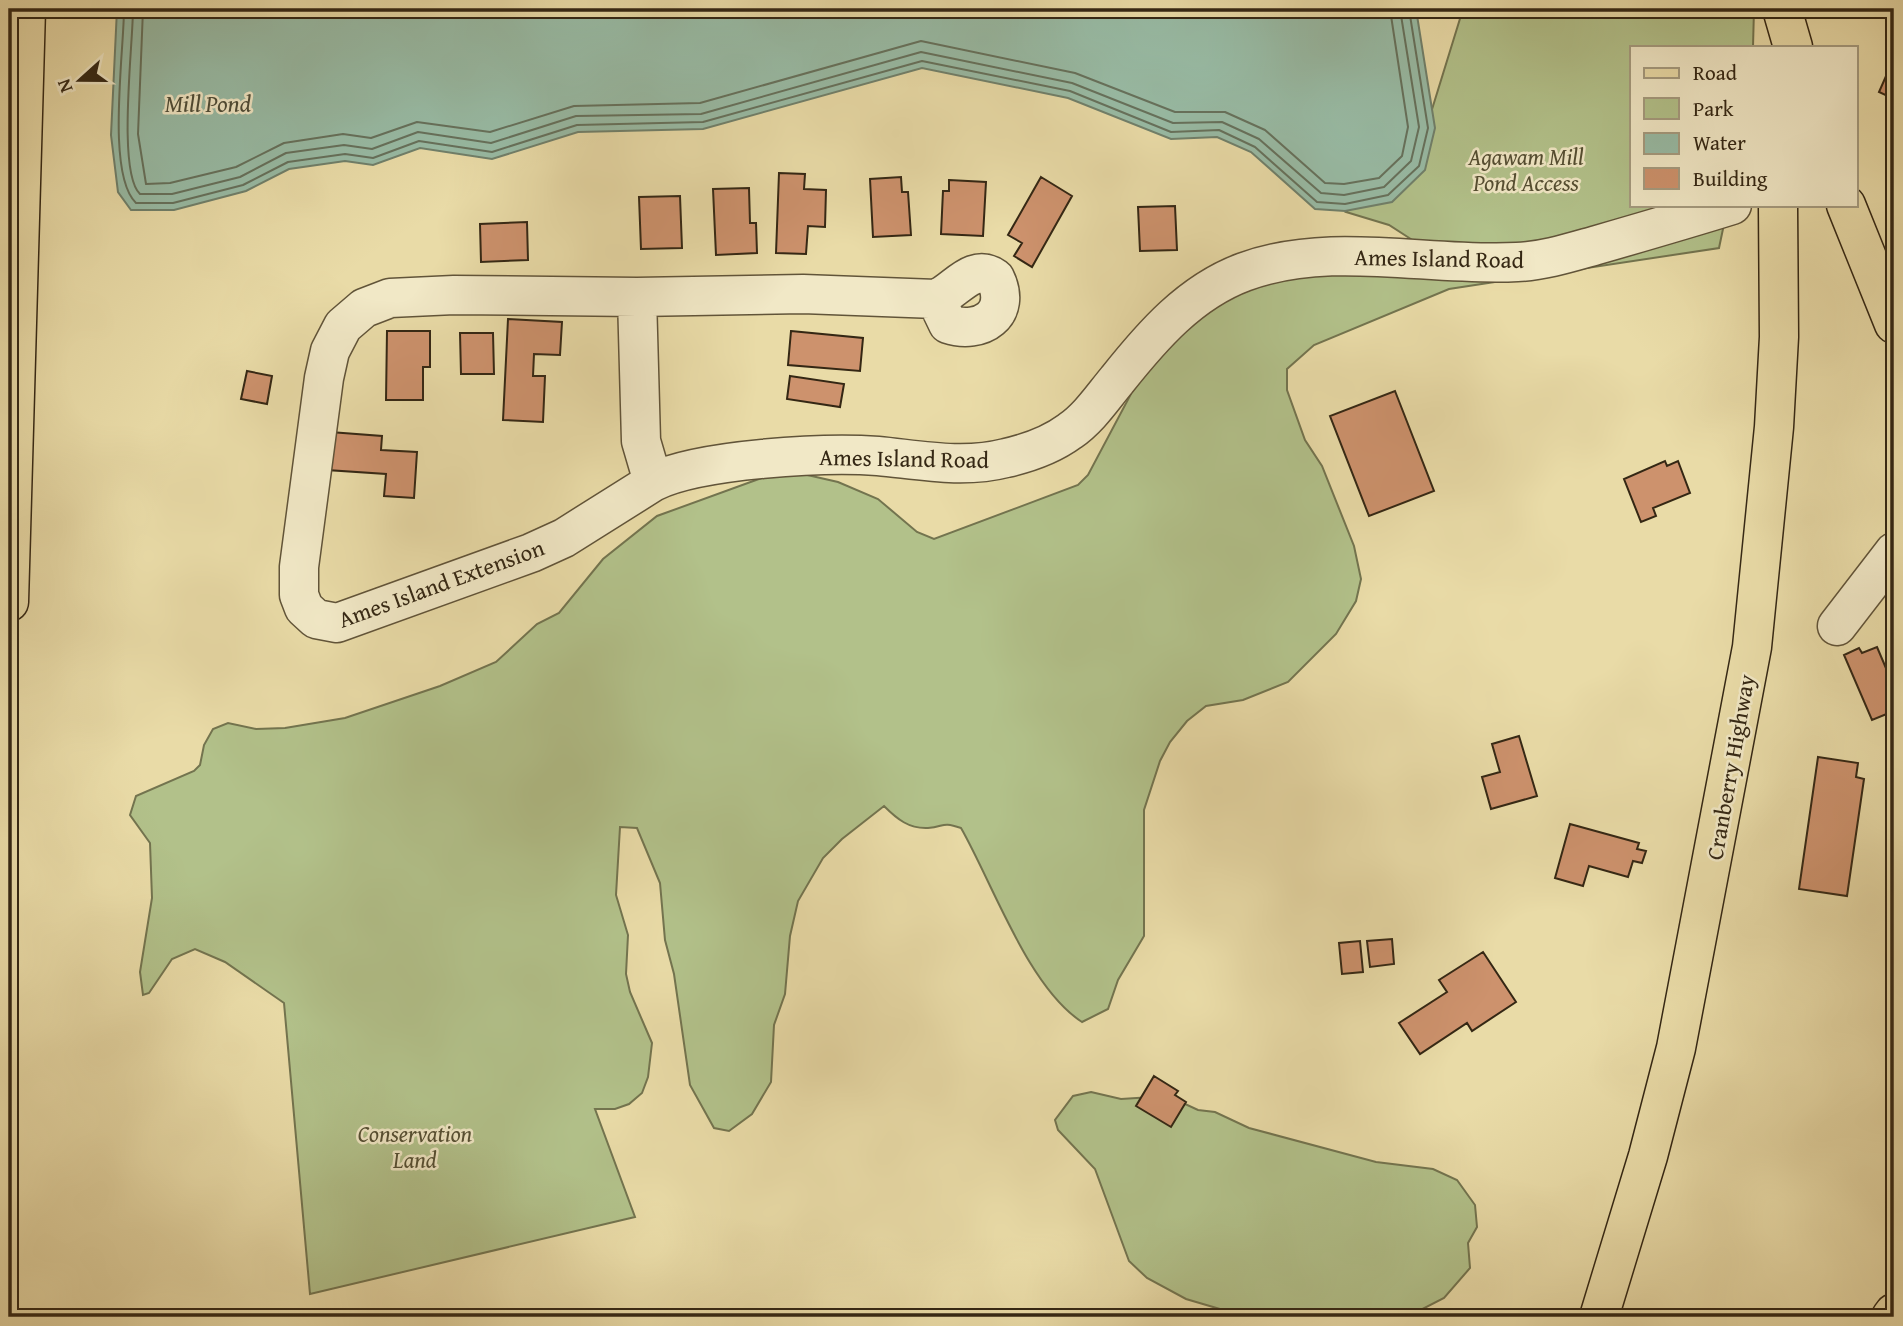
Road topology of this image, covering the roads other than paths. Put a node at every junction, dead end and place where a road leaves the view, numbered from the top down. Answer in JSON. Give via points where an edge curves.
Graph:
{"nodes":[{"id":1,"x":26,"y":9,"type":"edge"},
{"id":2,"x":1770,"y":9,"type":"edge"},
{"id":3,"x":1782,"y":9,"type":"edge"},
{"id":4,"x":1773,"y":46,"type":"edge"},
{"id":5,"x":1793,"y":46,"type":"edge"},
{"id":6,"x":1729,"y":206,"type":"edge"},
{"id":7,"x":1778,"y":206,"type":"edge"},
{"id":8,"x":1846,"y":206,"type":"edge"},
{"id":9,"x":637,"y":297,"type":"junction"},
{"id":10,"x":936,"y":299,"type":"dead end"},
{"id":11,"x":1894,"y":324,"type":"edge"},
{"id":12,"x":653,"y":482,"type":"junction"},
{"id":13,"x":1894,"y":552,"type":"edge"},
{"id":14,"x":9,"y":602,"type":"edge"},
{"id":15,"x":1837,"y":626,"type":"dead end"},
{"id":16,"x":1616,"y":1262,"type":"junction"},
{"id":17,"x":1589,"y":1317,"type":"edge"},
{"id":18,"x":1599,"y":1317,"type":"edge"}],
"edges":[{"from":1,"to":14,"type":"main road"},
{"from":2,"to":4,"type":"main road"},
{"from":3,"to":5,"type":"main road"},
{"from":6,"to":12,"type":"street","name":"Ames Island Road","via":[[1522,262],[1330,257],[1248,270],[1211,287],[1184,307],[1071,431],[1001,460],[920,462],[827,454],[697,468]]},
{"from":7,"to":16,"type":"main road","name":"Cranberry Highway","via":[[1774,427],[1752,647],[1676,1048]]},
{"from":8,"to":11,"type":"main road"},
{"from":9,"to":10,"type":"street","via":[[803,294]]},
{"from":9,"to":12,"type":"street","via":[[641,440]]},
{"from":9,"to":12,"type":"street","name":"Ames Island Extension","via":[[390,298],[352,316],[338,333],[324,379],[300,547],[299,595],[316,619],[337,623],[531,553],[564,538]]},
{"from":13,"to":15,"type":"street"},
{"from":16,"to":17,"type":"main road"},
{"from":16,"to":18,"type":"main road","name":"Cranberry Highway"}]}
